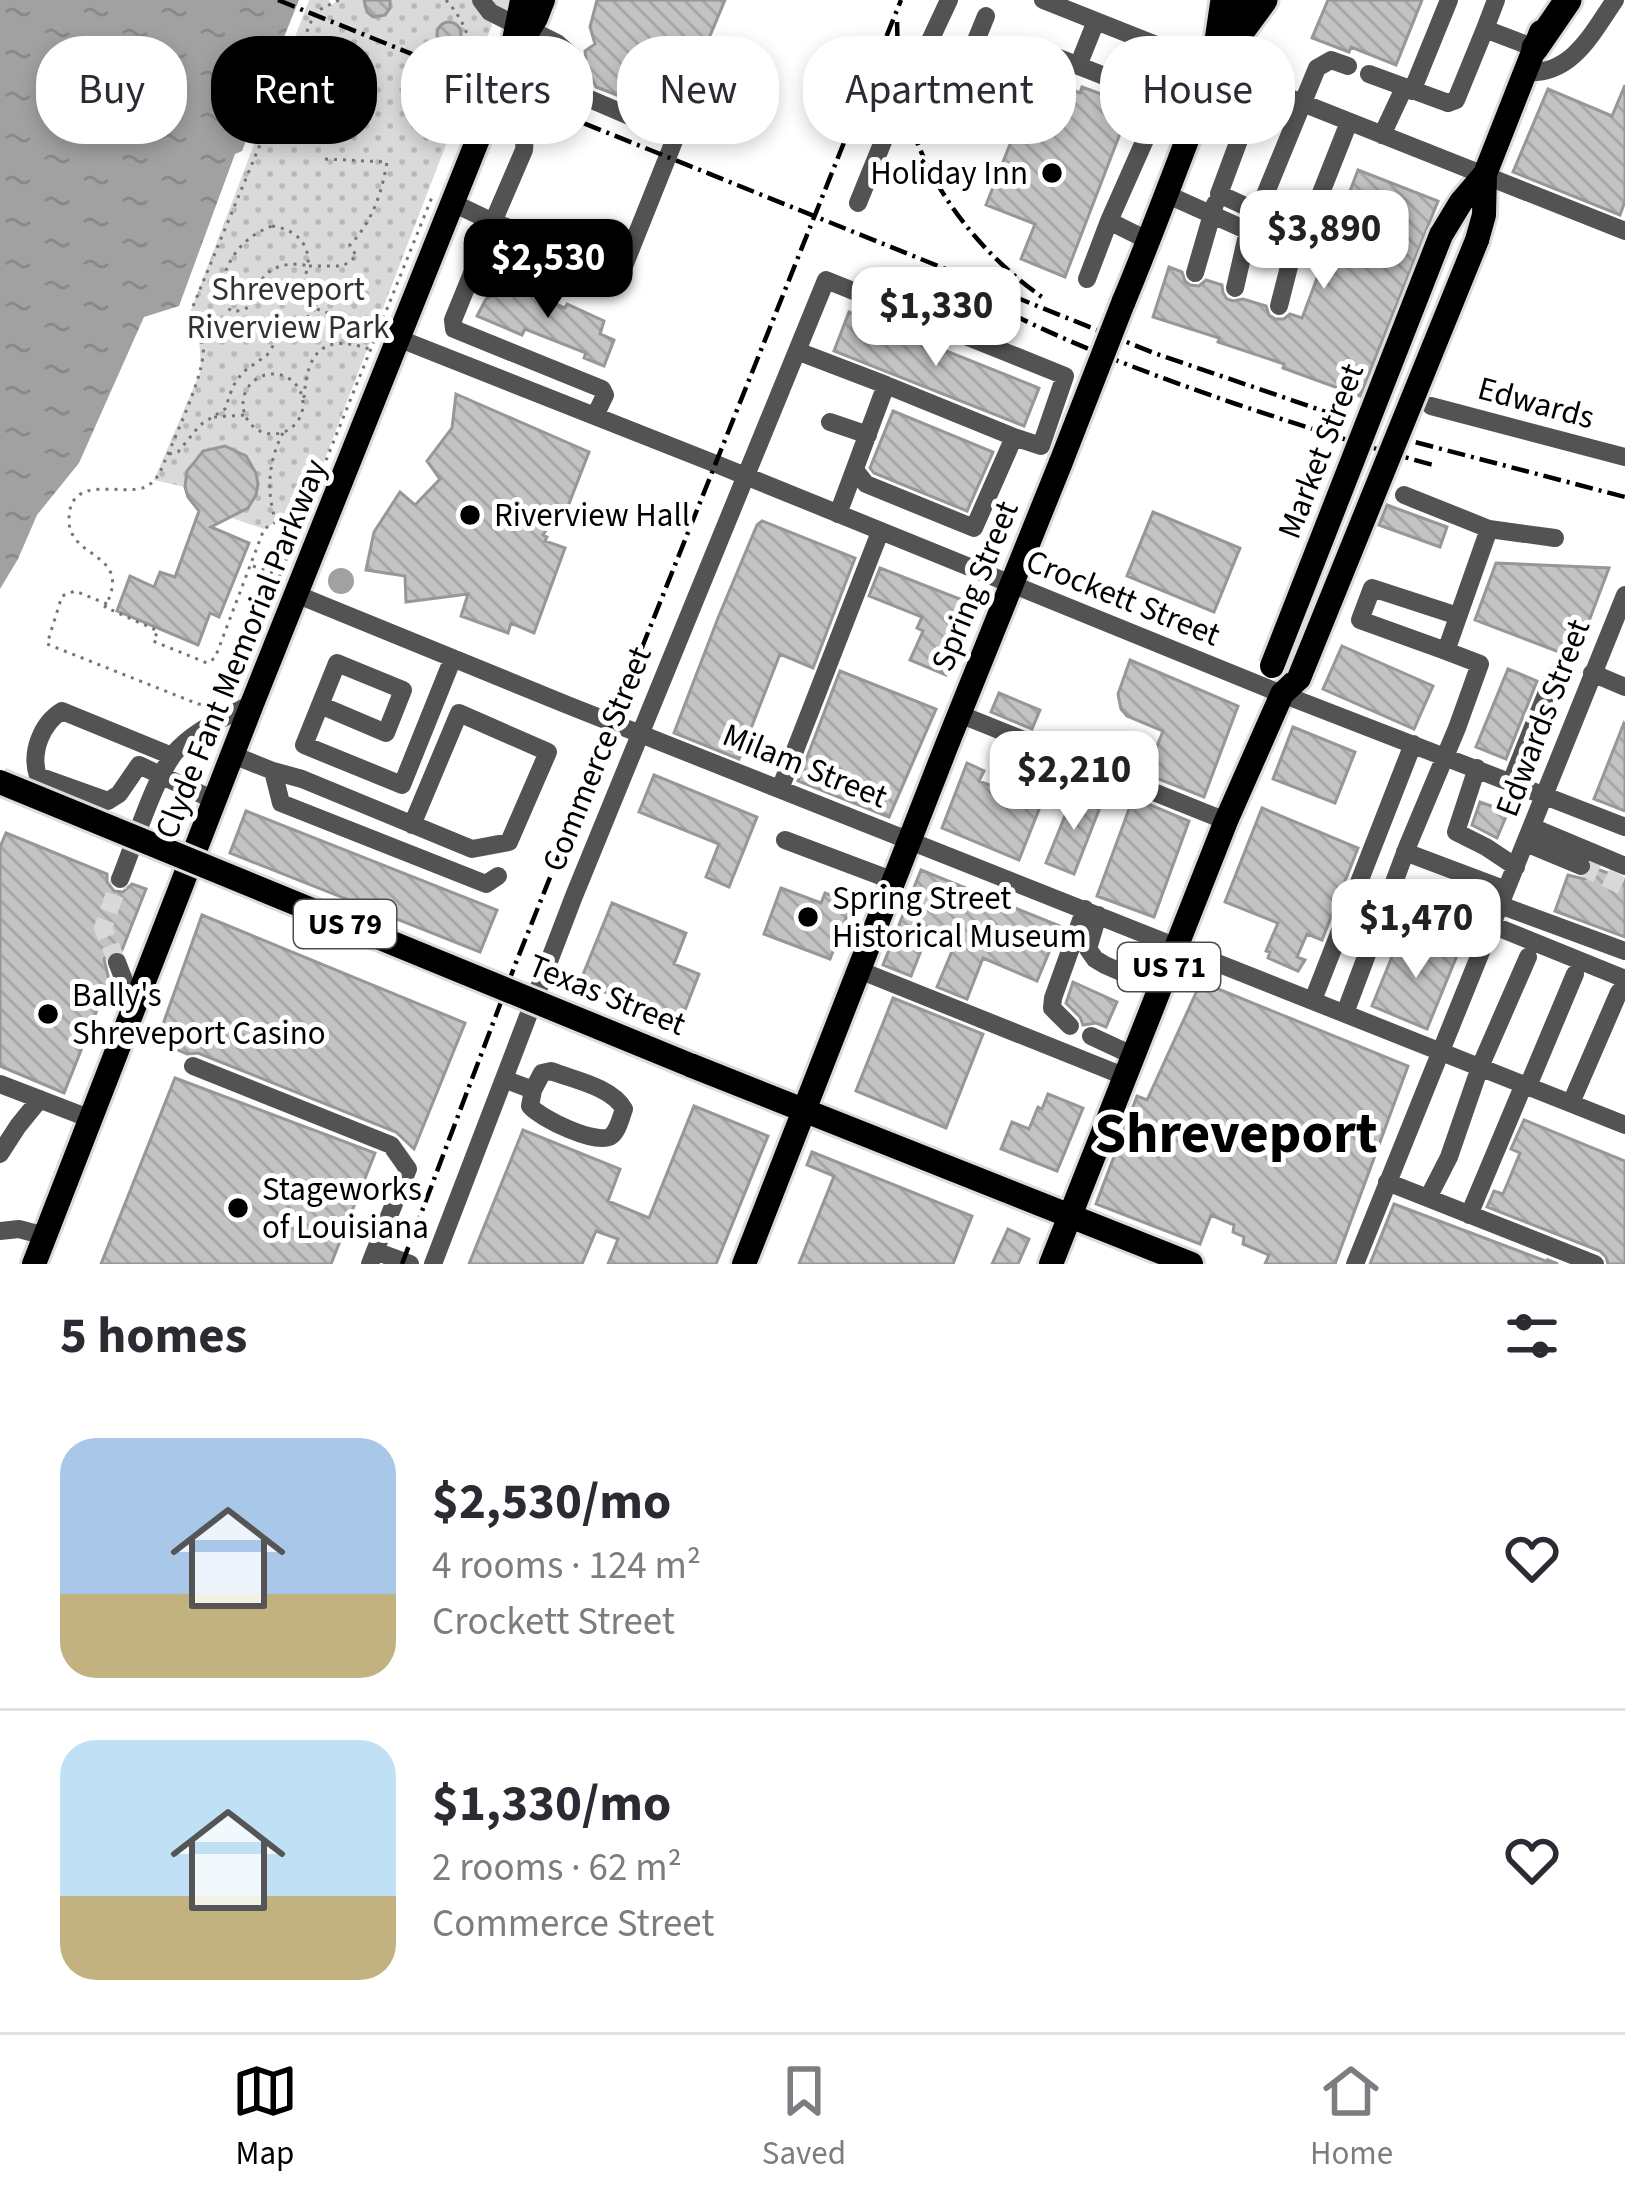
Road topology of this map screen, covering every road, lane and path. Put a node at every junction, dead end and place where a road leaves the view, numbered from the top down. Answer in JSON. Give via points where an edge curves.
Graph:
{"nodes":[{"id":1,"x":339,"y":0,"type":"edge"},
{"id":2,"x":446,"y":0,"type":"edge"},
{"id":3,"x":482,"y":0,"type":"edge"},
{"id":4,"x":543,"y":0,"type":"edge"},
{"id":5,"x":949,"y":0,"type":"edge"},
{"id":6,"x":1043,"y":0,"type":"edge"},
{"id":7,"x":1224,"y":0,"type":"edge"},
{"id":8,"x":1243,"y":0,"type":"edge"},
{"id":9,"x":1264,"y":0,"type":"edge"},
{"id":10,"x":1449,"y":0,"type":"edge"},
{"id":11,"x":1496,"y":0,"type":"edge"},
{"id":12,"x":1568,"y":0,"type":"edge"},
{"id":13,"x":1616,"y":0,"type":"edge"},
{"id":14,"x":986,"y":16,"type":"dead end"},
{"id":15,"x":1096,"y":21,"type":"junction"},
{"id":16,"x":1485,"y":28,"type":"junction"},
{"id":17,"x":1542,"y":29,"type":"edge"},
{"id":18,"x":470,"y":36,"type":"edge"},
{"id":19,"x":511,"y":36,"type":"edge"},
{"id":20,"x":518,"y":36,"type":"edge"},
{"id":21,"x":1134,"y":36,"type":"edge"},
{"id":22,"x":1219,"y":36,"type":"edge"},
{"id":23,"x":1228,"y":36,"type":"edge"},
{"id":24,"x":1238,"y":36,"type":"edge"},
{"id":25,"x":1078,"y":65,"type":"junction"},
{"id":26,"x":1348,"y":66,"type":"dead end"},
{"id":27,"x":1100,"y":74,"type":"edge"},
{"id":28,"x":1369,"y":74,"type":"dead end"},
{"id":29,"x":1408,"y":90,"type":"junction"},
{"id":30,"x":593,"y":95,"type":"edge"},
{"id":31,"x":1295,"y":101,"type":"edge"},
{"id":32,"x":1301,"y":103,"type":"junction"},
{"id":33,"x":1349,"y":122,"type":"junction"},
{"id":34,"x":1382,"y":135,"type":"junction"},
{"id":35,"x":472,"y":144,"type":"edge"},
{"id":36,"x":525,"y":144,"type":"edge"},
{"id":37,"x":1135,"y":144,"type":"tunnel mouth"},
{"id":38,"x":1186,"y":144,"type":"edge"},
{"id":39,"x":1237,"y":144,"type":"edge"},
{"id":40,"x":325,"y":159,"type":"dead end"},
{"id":41,"x":1485,"y":175,"type":"junction"},
{"id":42,"x":1168,"y":194,"type":"junction"},
{"id":43,"x":443,"y":200,"type":"junction"},
{"id":44,"x":858,"y":203,"type":"dead end"},
{"id":45,"x":1215,"y":204,"type":"junction"},
{"id":46,"x":1109,"y":221,"type":"junction"},
{"id":47,"x":493,"y":222,"type":"junction"},
{"id":48,"x":1623,"y":225,"type":"edge"},
{"id":49,"x":1248,"y":231,"type":"junction"},
{"id":50,"x":1302,"y":241,"type":"dead end"},
{"id":51,"x":1149,"y":242,"type":"junction"},
{"id":52,"x":308,"y":266,"type":"junction"},
{"id":53,"x":1195,"y":273,"type":"dead end"},
{"id":54,"x":1087,"y":280,"type":"dead end"},
{"id":55,"x":1234,"y":288,"type":"dead end"},
{"id":56,"x":1279,"y":306,"type":"dead end"},
{"id":57,"x":316,"y":308,"type":"junction"},
{"id":58,"x":388,"y":335,"type":"junction"},
{"id":59,"x":369,"y":349,"type":"junction"},
{"id":60,"x":797,"y":350,"type":"junction"},
{"id":61,"x":886,"y":385,"type":"junction"},
{"id":62,"x":304,"y":400,"type":"junction"},
{"id":63,"x":1431,"y":406,"type":"dead end"},
{"id":64,"x":245,"y":415,"type":"junction"},
{"id":65,"x":596,"y":416,"type":"junction"},
{"id":66,"x":212,"y":417,"type":"junction"},
{"id":67,"x":830,"y":422,"type":"dead end"},
{"id":68,"x":283,"y":433,"type":"junction"},
{"id":69,"x":868,"y":435,"type":"junction"},
{"id":70,"x":1013,"y":437,"type":"junction"},
{"id":71,"x":167,"y":453,"type":"junction"},
{"id":72,"x":1625,"y":457,"type":"edge"},
{"id":73,"x":855,"y":470,"type":"junction"},
{"id":74,"x":746,"y":476,"type":"junction"},
{"id":75,"x":1404,"y":495,"type":"dead end"},
{"id":76,"x":308,"y":503,"type":"junction"},
{"id":77,"x":838,"y":514,"type":"junction"},
{"id":78,"x":276,"y":522,"type":"junction"},
{"id":79,"x":1489,"y":529,"type":"junction"},
{"id":80,"x":880,"y":532,"type":"junction"},
{"id":81,"x":1555,"y":538,"type":"dead end"},
{"id":82,"x":250,"y":565,"type":"junction"},
{"id":83,"x":279,"y":576,"type":"junction"},
{"id":84,"x":1095,"y":578,"type":"dead end"},
{"id":85,"x":1011,"y":586,"type":"junction"},
{"id":86,"x":298,"y":595,"type":"junction"},
{"id":87,"x":1625,"y":595,"type":"edge"},
{"id":88,"x":107,"y":604,"type":"junction"},
{"id":89,"x":1458,"y":616,"type":"junction"},
{"id":90,"x":1145,"y":620,"type":"dead end"},
{"id":91,"x":1446,"y":652,"type":"junction"},
{"id":92,"x":453,"y":658,"type":"junction"},
{"id":93,"x":1592,"y":673,"type":"junction"},
{"id":94,"x":1553,"y":677,"type":"dead end"},
{"id":95,"x":1290,"y":687,"type":"junction"},
{"id":96,"x":1625,"y":687,"type":"edge"},
{"id":97,"x":253,"y":704,"type":"junction"},
{"id":98,"x":320,"y":705,"type":"junction"},
{"id":99,"x":959,"y":714,"type":"junction"},
{"id":100,"x":640,"y":732,"type":"junction"},
{"id":101,"x":1413,"y":745,"type":"junction"},
{"id":102,"x":233,"y":754,"type":"junction"},
{"id":103,"x":172,"y":756,"type":"junction"},
{"id":104,"x":1445,"y":757,"type":"junction"},
{"id":105,"x":1477,"y":769,"type":"junction"},
{"id":106,"x":273,"y":771,"type":"junction"},
{"id":107,"x":161,"y":776,"type":"junction"},
{"id":108,"x":0,"y":782,"type":"edge"},
{"id":109,"x":1511,"y":782,"type":"junction"},
{"id":110,"x":780,"y":789,"type":"junction"},
{"id":111,"x":1546,"y":795,"type":"junction"},
{"id":112,"x":216,"y":801,"type":"junction"},
{"id":113,"x":1226,"y":820,"type":"junction"},
{"id":114,"x":412,"y":825,"type":"junction"},
{"id":115,"x":1625,"y":827,"type":"edge"},
{"id":116,"x":1529,"y":835,"type":"junction"},
{"id":117,"x":910,"y":839,"type":"junction"},
{"id":118,"x":785,"y":840,"type":"dead end"},
{"id":119,"x":1405,"y":852,"type":"junction"},
{"id":120,"x":1581,"y":866,"type":"tunnel mouth"},
{"id":121,"x":1625,"y":866,"type":"edge"},
{"id":122,"x":1516,"y":867,"type":"junction"},
{"id":123,"x":498,"y":876,"type":"dead end"},
{"id":124,"x":120,"y":879,"type":"tunnel mouth"},
{"id":125,"x":894,"y":881,"type":"junction"},
{"id":126,"x":1503,"y":897,"type":"junction"},
{"id":127,"x":1387,"y":898,"type":"junction"},
{"id":128,"x":1092,"y":912,"type":"junction"},
{"id":129,"x":1489,"y":932,"type":"junction"},
{"id":130,"x":1177,"y":946,"type":"junction"},
{"id":131,"x":1625,"y":951,"type":"edge"},
{"id":132,"x":1528,"y":957,"type":"dead end"},
{"id":133,"x":117,"y":962,"type":"tunnel mouth"},
{"id":134,"x":859,"y":970,"type":"junction"},
{"id":135,"x":1575,"y":974,"type":"dead end"},
{"id":136,"x":1622,"y":986,"type":"edge"},
{"id":137,"x":1160,"y":989,"type":"junction"},
{"id":138,"x":1313,"y":1000,"type":"junction"},
{"id":139,"x":134,"y":1007,"type":"junction"},
{"id":140,"x":1345,"y":1013,"type":"junction"},
{"id":141,"x":1070,"y":1026,"type":"dead end"},
{"id":142,"x":1090,"y":1036,"type":"dead end"},
{"id":143,"x":1440,"y":1051,"type":"junction"},
{"id":144,"x":194,"y":1066,"type":"dead end"},
{"id":145,"x":1130,"y":1066,"type":"junction"},
{"id":146,"x":1480,"y":1067,"type":"junction"},
{"id":147,"x":504,"y":1079,"type":"junction"},
{"id":148,"x":0,"y":1084,"type":"edge"},
{"id":149,"x":1526,"y":1085,"type":"junction"},
{"id":150,"x":533,"y":1090,"type":"junction"},
{"id":151,"x":40,"y":1100,"type":"junction"},
{"id":152,"x":1571,"y":1103,"type":"junction"},
{"id":153,"x":805,"y":1111,"type":"junction"},
{"id":154,"x":91,"y":1119,"type":"junction"},
{"id":155,"x":1625,"y":1125,"type":"edge"},
{"id":156,"x":0,"y":1154,"type":"edge"},
{"id":157,"x":1388,"y":1182,"type":"junction"},
{"id":158,"x":1428,"y":1198,"type":"junction"},
{"id":159,"x":1469,"y":1215,"type":"junction"},
{"id":160,"x":1070,"y":1217,"type":"junction"},
{"id":161,"x":0,"y":1231,"type":"edge"},
{"id":162,"x":45,"y":1235,"type":"junction"},
{"id":163,"x":373,"y":1257,"type":"edge"},
{"id":164,"x":34,"y":1264,"type":"edge"},
{"id":165,"x":410,"y":1264,"type":"edge"},
{"id":166,"x":433,"y":1264,"type":"edge"},
{"id":167,"x":744,"y":1264,"type":"edge"},
{"id":168,"x":1051,"y":1264,"type":"edge"},
{"id":169,"x":1191,"y":1264,"type":"edge"},
{"id":170,"x":1355,"y":1264,"type":"edge"},
{"id":171,"x":1595,"y":1264,"type":"edge"}],
"edges":[{"from":1,"to":71,"type":"path","via":[[315,12],[185,323],[204,349]]},
{"from":2,"to":18,"type":"path"},
{"from":3,"to":19,"type":"street"},
{"from":4,"to":20,"type":"main road","name":"Clyde Fant Memorial Parkway"},
{"from":5,"to":44,"type":"street"},
{"from":6,"to":15,"type":"street"},
{"from":7,"to":22,"type":"highway"},
{"from":8,"to":23,"type":"main road","name":"Spring Street"},
{"from":9,"to":24,"type":"highway"},
{"from":10,"to":29,"type":"street"},
{"from":11,"to":16,"type":"street"},
{"from":12,"to":17,"type":"highway"},
{"from":13,"to":17,"type":"street","via":[[1578,53],[1538,73]]},
{"from":14,"to":25,"type":"street","via":[[951,102],[966,124],[994,131],[1028,46]]},
{"from":15,"to":21,"type":"street"},
{"from":15,"to":25,"type":"street"},
{"from":16,"to":17,"type":"street"},
{"from":16,"to":29,"type":"street","via":[[1456,100],[1440,103]]},
{"from":17,"to":41,"type":"main road","name":"Market Street","number":"US 71"},
{"from":25,"to":27,"type":"street"},
{"from":26,"to":32,"type":"street","via":[[1320,64]]},
{"from":28,"to":29,"type":"street"},
{"from":29,"to":34,"type":"street"},
{"from":30,"to":47,"type":"street","via":[[676,136],[622,271]]},
{"from":31,"to":32,"type":"street"},
{"from":32,"to":33,"type":"street"},
{"from":32,"to":45,"type":"street","via":[[1258,212]]},
{"from":33,"to":34,"type":"street"},
{"from":33,"to":50,"type":"street"},
{"from":34,"to":41,"type":"street"},
{"from":35,"to":43,"type":"main road","name":"Clyde Fant Memorial Parkway"},
{"from":36,"to":47,"type":"street"},
{"from":37,"to":46,"type":"street"},
{"from":38,"to":42,"type":"main road","name":"Spring Street"},
{"from":39,"to":45,"type":"street"},
{"from":40,"to":52,"type":"path","via":[[387,162],[377,204],[347,248],[356,256],[343,266]]},
{"from":41,"to":48,"type":"street"},
{"from":41,"to":95,"type":"main road","name":"Market Street","number":"US 71","bridge":true,"via":[[1477,240]]},
{"from":41,"to":95,"type":"main road","name":"Market Street","number":"US 71","bridge":true,"via":[[1441,235],[1272,666]]},
{"from":42,"to":45,"type":"street"},
{"from":42,"to":51,"type":"main road","name":"Spring Street"},
{"from":43,"to":47,"type":"street"},
{"from":43,"to":58,"type":"main road","name":"Clyde Fant Memorial Parkway"},
{"from":43,"to":58,"type":"path"},
{"from":45,"to":49,"type":"street"},
{"from":45,"to":53,"type":"street"},
{"from":46,"to":51,"type":"street"},
{"from":46,"to":54,"type":"street"},
{"from":47,"to":65,"type":"street","via":[[454,329],[602,389]]},
{"from":49,"to":55,"type":"street"},
{"from":49,"to":56,"type":"street","via":[[1293,251]]},
{"from":51,"to":85,"type":"main road","name":"Spring Street","bridge":true},
{"from":52,"to":52,"type":"path","via":[[280,266],[264,277],[248,308],[234,312],[219,295],[236,250],[272,226],[301,238]]},
{"from":52,"to":57,"type":"path","via":[[304,281]]},
{"from":57,"to":58,"type":"path"},
{"from":57,"to":66,"type":"path","via":[[303,322],[284,322],[267,355]]},
{"from":58,"to":59,"type":"path"},
{"from":58,"to":65,"type":"street","name":"Crockett Street"},
{"from":58,"to":86,"type":"main road","name":"Clyde Fant Memorial Parkway"},
{"from":59,"to":62,"type":"path","via":[[328,345],[305,376]]},
{"from":59,"to":76,"type":"path"},
{"from":60,"to":61,"type":"street"},
{"from":60,"to":70,"type":"street","name":"Commerce Street","via":[[826,280],[1065,376],[1041,446]]},
{"from":60,"to":74,"type":"street","name":"Commerce Street"},
{"from":61,"to":69,"type":"street"},
{"from":61,"to":70,"type":"street"},
{"from":62,"to":64,"type":"path","via":[[286,376],[266,375],[249,386]]},
{"from":62,"to":68,"type":"path","via":[[297,424]]},
{"from":63,"to":72,"type":"street","name":"Edwards"},
{"from":64,"to":66,"type":"path"},
{"from":64,"to":68,"type":"path","via":[[261,432]]},
{"from":65,"to":74,"type":"street","name":"Crockett Street"},
{"from":66,"to":71,"type":"path","via":[[178,452]]},
{"from":67,"to":69,"type":"street"},
{"from":68,"to":78,"type":"path","via":[[270,474]]},
{"from":69,"to":73,"type":"street"},
{"from":70,"to":73,"type":"street","via":[[974,528],[866,484]]},
{"from":71,"to":88,"type":"path","via":[[150,486],[95,488],[71,507],[73,537],[111,574]]},
{"from":73,"to":77,"type":"street"},
{"from":74,"to":77,"type":"street","name":"Crockett Street"},
{"from":74,"to":100,"type":"street","name":"Commerce Street"},
{"from":75,"to":79,"type":"street"},
{"from":76,"to":78,"type":"path"},
{"from":76,"to":83,"type":"path"},
{"from":77,"to":80,"type":"street","name":"Crockett Street"},
{"from":78,"to":82,"type":"path","via":[[264,529]]},
{"from":79,"to":81,"type":"street"},
{"from":79,"to":89,"type":"street"},
{"from":80,"to":85,"type":"street","name":"Crockett Street"},
{"from":80,"to":110,"type":"street"},
{"from":82,"to":83,"type":"path"},
{"from":82,"to":88,"type":"path","via":[[207,663],[153,641],[158,631]]},
{"from":83,"to":88,"type":"path","via":[[226,710],[46,644],[68,592]]},
{"from":84,"to":90,"type":"path","via":[[1150,606]]},
{"from":85,"to":95,"type":"street","name":"Crockett Street"},
{"from":85,"to":99,"type":"main road","name":"Spring Street"},
{"from":86,"to":92,"type":"street","name":"Milam Street"},
{"from":86,"to":97,"type":"main road","name":"Clyde Fant Memorial Parkway"},
{"from":87,"to":93,"type":"street","name":"Edwards Street"},
{"from":89,"to":91,"type":"street"},
{"from":89,"to":91,"type":"street","via":[[1372,588],[1360,620]]},
{"from":91,"to":104,"type":"street","via":[[1480,664]]},
{"from":92,"to":98,"type":"street","via":[[402,785],[304,745]]},
{"from":92,"to":100,"type":"street","name":"Milam Street"},
{"from":93,"to":96,"type":"street"},
{"from":93,"to":111,"type":"street","name":"Edwards Street"},
{"from":94,"to":109,"type":"street"},
{"from":95,"to":101,"type":"street","name":"Crockett Street"},
{"from":95,"to":113,"type":"main road","name":"Market Street","number":"US 71"},
{"from":97,"to":102,"type":"main road","name":"Clyde Fant Memorial Parkway"},
{"from":97,"to":103,"type":"street"},
{"from":98,"to":98,"type":"street","via":[[337,663],[403,690],[386,733]]},
{"from":99,"to":113,"type":"street"},
{"from":99,"to":117,"type":"main road","name":"Spring Street"},
{"from":100,"to":110,"type":"street","name":"Milam Street"},
{"from":100,"to":147,"type":"street","name":"Commerce Street"},
{"from":101,"to":104,"type":"street","name":"Crockett Street"},
{"from":101,"to":138,"type":"street"},
{"from":102,"to":106,"type":"street"},
{"from":102,"to":112,"type":"main road","name":"Clyde Fant Memorial Parkway"},
{"from":103,"to":107,"type":"street"},
{"from":103,"to":107,"type":"street","via":[[62,711],[47,720],[33,762],[38,776],[108,801],[139,765]]},
{"from":104,"to":105,"type":"street","name":"Crockett Street"},
{"from":104,"to":119,"type":"street"},
{"from":105,"to":109,"type":"street","name":"Crockett Street"},
{"from":105,"to":122,"type":"street","via":[[1456,832]]},
{"from":106,"to":114,"type":"street"},
{"from":106,"to":123,"type":"street","via":[[281,802],[486,884]]},
{"from":107,"to":112,"type":"street"},
{"from":107,"to":124,"type":"street"},
{"from":108,"to":153,"type":"main road","name":"Texas Street","number":"US 79","bridge":true},
{"from":109,"to":111,"type":"street","name":"Crockett Street"},
{"from":110,"to":117,"type":"street","name":"Milam Street"},
{"from":111,"to":115,"type":"street","name":"Crockett Street"},
{"from":111,"to":116,"type":"street","name":"Edwards Street"},
{"from":112,"to":139,"type":"main road","name":"Clyde Fant Memorial Parkway"},
{"from":113,"to":130,"type":"main road","name":"Market Street","number":"US 71"},
{"from":114,"to":114,"type":"street","via":[[472,849],[508,842],[548,752],[459,713]]},
{"from":116,"to":120,"type":"street"},
{"from":116,"to":121,"type":"street"},
{"from":116,"to":122,"type":"street","name":"Edwards Street"},
{"from":117,"to":125,"type":"main road","name":"Spring Street"},
{"from":117,"to":128,"type":"street","name":"Milam Street"},
{"from":118,"to":125,"type":"street"},
{"from":119,"to":126,"type":"street"},
{"from":119,"to":127,"type":"street"},
{"from":122,"to":126,"type":"street","name":"Edwards Street"},
{"from":125,"to":134,"type":"main road","name":"Spring Street"},
{"from":126,"to":129,"type":"street","name":"Edwards Street"},
{"from":126,"to":131,"type":"street"},
{"from":127,"to":129,"type":"street"},
{"from":127,"to":140,"type":"street"},
{"from":128,"to":130,"type":"street","name":"Milam Street"},
{"from":128,"to":137,"type":"street","via":[[1088,949],[1095,959]]},
{"from":128,"to":141,"type":"street","via":[[1053,998],[1052,1008]]},
{"from":129,"to":136,"type":"street"},
{"from":129,"to":143,"type":"street","name":"Edwards Street"},
{"from":130,"to":137,"type":"main road","name":"Market Street","number":"US 71"},
{"from":130,"to":138,"type":"street","name":"Milam Street"},
{"from":132,"to":146,"type":"street"},
{"from":133,"to":139,"type":"street"},
{"from":134,"to":145,"type":"street"},
{"from":134,"to":153,"type":"main road","name":"Spring Street"},
{"from":135,"to":149,"type":"street"},
{"from":136,"to":152,"type":"street"},
{"from":137,"to":145,"type":"main road","name":"Market Street","number":"US 71"},
{"from":138,"to":140,"type":"street","name":"Milam Street"},
{"from":139,"to":154,"type":"main road","name":"Clyde Fant Memorial Parkway"},
{"from":140,"to":143,"type":"street","name":"Milam Street"},
{"from":142,"to":145,"type":"street"},
{"from":143,"to":146,"type":"street","name":"Milam Street"},
{"from":143,"to":157,"type":"street","name":"Edwards Street"},
{"from":144,"to":163,"type":"street","via":[[391,1145],[408,1169]]},
{"from":145,"to":160,"type":"main road","name":"Market Street","number":"US 71"},
{"from":146,"to":149,"type":"street","name":"Milam Street"},
{"from":146,"to":158,"type":"street"},
{"from":147,"to":150,"type":"street"},
{"from":147,"to":166,"type":"street","name":"Commerce Street"},
{"from":148,"to":151,"type":"street"},
{"from":149,"to":152,"type":"street","name":"Milam Street"},
{"from":149,"to":159,"type":"street"},
{"from":150,"to":150,"type":"street","via":[[537,1114],[593,1138],[615,1133],[624,1109],[608,1093],[551,1071]]},
{"from":151,"to":154,"type":"street"},
{"from":151,"to":156,"type":"street"},
{"from":152,"to":155,"type":"street","name":"Milam Street"},
{"from":153,"to":160,"type":"main road","name":"Texas Street","number":"US 79"},
{"from":153,"to":167,"type":"main road","name":"Spring Street"},
{"from":154,"to":162,"type":"main road","name":"Clyde Fant Memorial Parkway"},
{"from":157,"to":158,"type":"street"},
{"from":157,"to":170,"type":"street","name":"Edwards Street"},
{"from":158,"to":159,"type":"street"},
{"from":159,"to":171,"type":"street"},
{"from":160,"to":168,"type":"main road","name":"Market Street","number":"US 71"},
{"from":160,"to":169,"type":"main road","name":"Texas Street","number":"US 79"},
{"from":161,"to":162,"type":"street"},
{"from":162,"to":164,"type":"main road","name":"Clyde Fant Memorial Parkway"},
{"from":163,"to":165,"type":"street"}]}
